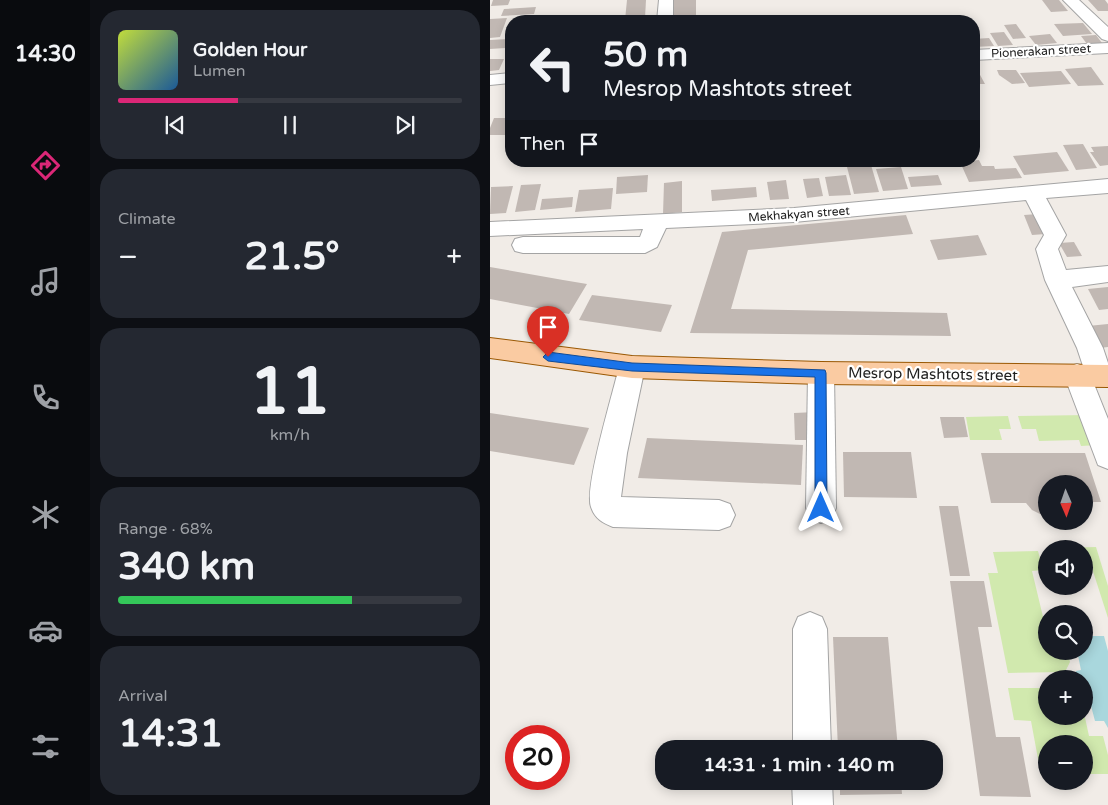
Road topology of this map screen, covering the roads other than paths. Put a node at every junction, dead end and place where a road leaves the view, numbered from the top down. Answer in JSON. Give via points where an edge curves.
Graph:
{"nodes":[{"id":1,"x":666,"y":0,"type":"edge"},
{"id":2,"x":1070,"y":0,"type":"edge"},
{"id":3,"x":665,"y":15,"type":"edge"},
{"id":4,"x":1108,"y":36,"type":"edge"},
{"id":5,"x":1108,"y":48,"type":"edge"},
{"id":6,"x":980,"y":55,"type":"edge"},
{"id":7,"x":505,"y":79,"type":"edge"},
{"id":8,"x":490,"y":80,"type":"edge"},
{"id":9,"x":1108,"y":186,"type":"edge"},
{"id":10,"x":1033,"y":193,"type":"junction"},
{"id":11,"x":492,"y":229,"type":"edge"},
{"id":12,"x":1108,"y":274,"type":"edge"},
{"id":13,"x":1057,"y":280,"type":"junction"},
{"id":14,"x":490,"y":348,"type":"edge"},
{"id":15,"x":632,"y":367,"type":"junction"},
{"id":16,"x":821,"y":373,"type":"junction"},
{"id":17,"x":1099,"y":378,"type":"edge"},
{"id":18,"x":1108,"y":456,"type":"edge"},
{"id":19,"x":821,"y":508,"type":"dead end"},
{"id":20,"x":719,"y":515,"type":"dead end"},
{"id":21,"x":810,"y":629,"type":"dead end"},
{"id":22,"x":812,"y":740,"type":"edge"},
{"id":23,"x":812,"y":790,"type":"edge"},
{"id":24,"x":813,"y":805,"type":"edge"}],
"edges":[{"from":1,"to":3,"type":"street"},
{"from":2,"to":4,"type":"street"},
{"from":5,"to":6,"type":"street","name":"Pionerakan street"},
{"from":7,"to":8,"type":"street"},
{"from":9,"to":10,"type":"street","name":"Mekhakyan street"},
{"from":10,"to":11,"type":"street","name":"Mekhakyan street","via":[[794,216],[658,222],[645,244],[517,245],[508,243]]},
{"from":10,"to":13,"type":"street","via":[[1054,236],[1047,249]]},
{"from":12,"to":13,"type":"street"},
{"from":13,"to":17,"type":"street","via":[[1090,348]]},
{"from":14,"to":15,"type":"main road","name":"Mesrop Mashtots street"},
{"from":15,"to":16,"type":"main road","name":"Mesrop Mashtots street"},
{"from":15,"to":20,"type":"street","via":[[606,484],[605,505],[613,512]]},
{"from":16,"to":17,"type":"main road","name":"Mesrop Mashtots street"},
{"from":16,"to":19,"type":"street"},
{"from":17,"to":18,"type":"street"},
{"from":21,"to":22,"type":"street"},
{"from":23,"to":24,"type":"street"}]}
